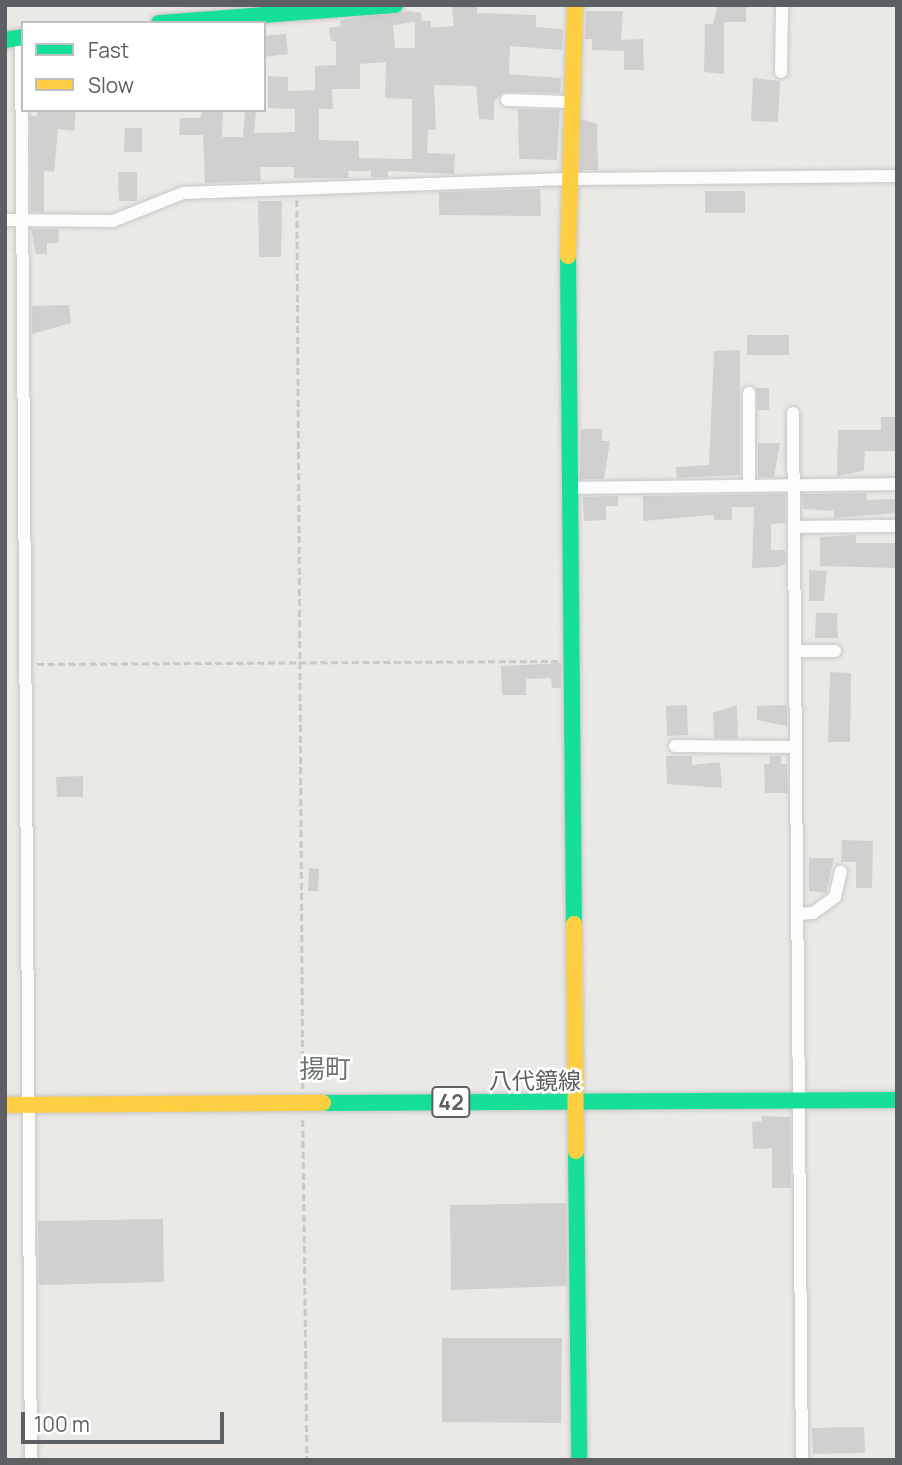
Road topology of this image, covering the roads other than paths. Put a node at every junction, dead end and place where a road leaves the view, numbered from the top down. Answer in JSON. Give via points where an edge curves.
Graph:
{"nodes":[{"id":1,"x":395,"y":5,"type":"edge"},
{"id":2,"x":575,"y":5,"type":"edge"},
{"id":3,"x":782,"y":5,"type":"edge"},
{"id":4,"x":245,"y":12,"type":"edge"},
{"id":5,"x":175,"y":21,"type":"edge"},
{"id":6,"x":16,"y":38,"type":"edge"},
{"id":7,"x":781,"y":72,"type":"dead end"},
{"id":8,"x":507,"y":100,"type":"dead end"},
{"id":9,"x":571,"y":103,"type":"junction"},
{"id":10,"x":897,"y":176,"type":"edge"},
{"id":11,"x":567,"y":179,"type":"junction"},
{"id":12,"x":5,"y":219,"type":"edge"},
{"id":13,"x":21,"y":220,"type":"junction"},
{"id":14,"x":749,"y":393,"type":"dead end"},
{"id":15,"x":793,"y":413,"type":"dead end"},
{"id":16,"x":897,"y":484,"type":"edge"},
{"id":17,"x":749,"y":485,"type":"junction"},
{"id":18,"x":794,"y":485,"type":"junction"},
{"id":19,"x":570,"y":488,"type":"junction"},
{"id":20,"x":897,"y":526,"type":"edge"},
{"id":21,"x":795,"y":527,"type":"junction"},
{"id":22,"x":795,"y":651,"type":"junction"},
{"id":23,"x":835,"y":651,"type":"dead end"},
{"id":24,"x":675,"y":746,"type":"dead end"},
{"id":25,"x":796,"y":747,"type":"junction"},
{"id":26,"x":841,"y":872,"type":"dead end"},
{"id":27,"x":798,"y":914,"type":"junction"},
{"id":28,"x":897,"y":1100,"type":"edge"},
{"id":29,"x":798,"y":1101,"type":"junction"},
{"id":30,"x":576,"y":1103,"type":"junction"},
{"id":31,"x":5,"y":1105,"type":"edge"},
{"id":32,"x":28,"y":1105,"type":"junction"},
{"id":33,"x":31,"y":1460,"type":"edge"},
{"id":34,"x":579,"y":1460,"type":"edge"},
{"id":35,"x":802,"y":1460,"type":"edge"}],
"edges":[{"from":1,"to":4,"type":"street"},
{"from":2,"to":9,"type":"street"},
{"from":3,"to":7,"type":"street"},
{"from":4,"to":5,"type":"street"},
{"from":6,"to":13,"type":"street"},
{"from":8,"to":9,"type":"street"},
{"from":9,"to":11,"type":"street"},
{"from":10,"to":11,"type":"street"},
{"from":11,"to":13,"type":"street","via":[[183,193],[113,221]]},
{"from":11,"to":19,"type":"street"},
{"from":12,"to":13,"type":"street"},
{"from":13,"to":32,"type":"street"},
{"from":14,"to":17,"type":"street"},
{"from":15,"to":18,"type":"street"},
{"from":16,"to":18,"type":"street"},
{"from":17,"to":18,"type":"street"},
{"from":17,"to":19,"type":"street"},
{"from":18,"to":21,"type":"street"},
{"from":19,"to":30,"type":"street"},
{"from":20,"to":21,"type":"street"},
{"from":21,"to":22,"type":"street"},
{"from":22,"to":23,"type":"street"},
{"from":22,"to":25,"type":"street"},
{"from":24,"to":25,"type":"street"},
{"from":25,"to":27,"type":"street"},
{"from":26,"to":27,"type":"street","via":[[835,897],[813,913]]},
{"from":27,"to":29,"type":"street"},
{"from":28,"to":29,"type":"street","name":"八代鏡線","number":"42"},
{"from":29,"to":30,"type":"street","name":"八代鏡線","number":"42"},
{"from":29,"to":35,"type":"street"},
{"from":30,"to":32,"type":"street","name":"八代鏡線","number":"42"},
{"from":30,"to":34,"type":"street"},
{"from":31,"to":32,"type":"street","name":"八代鏡線","number":"42"},
{"from":32,"to":33,"type":"street"}]}
